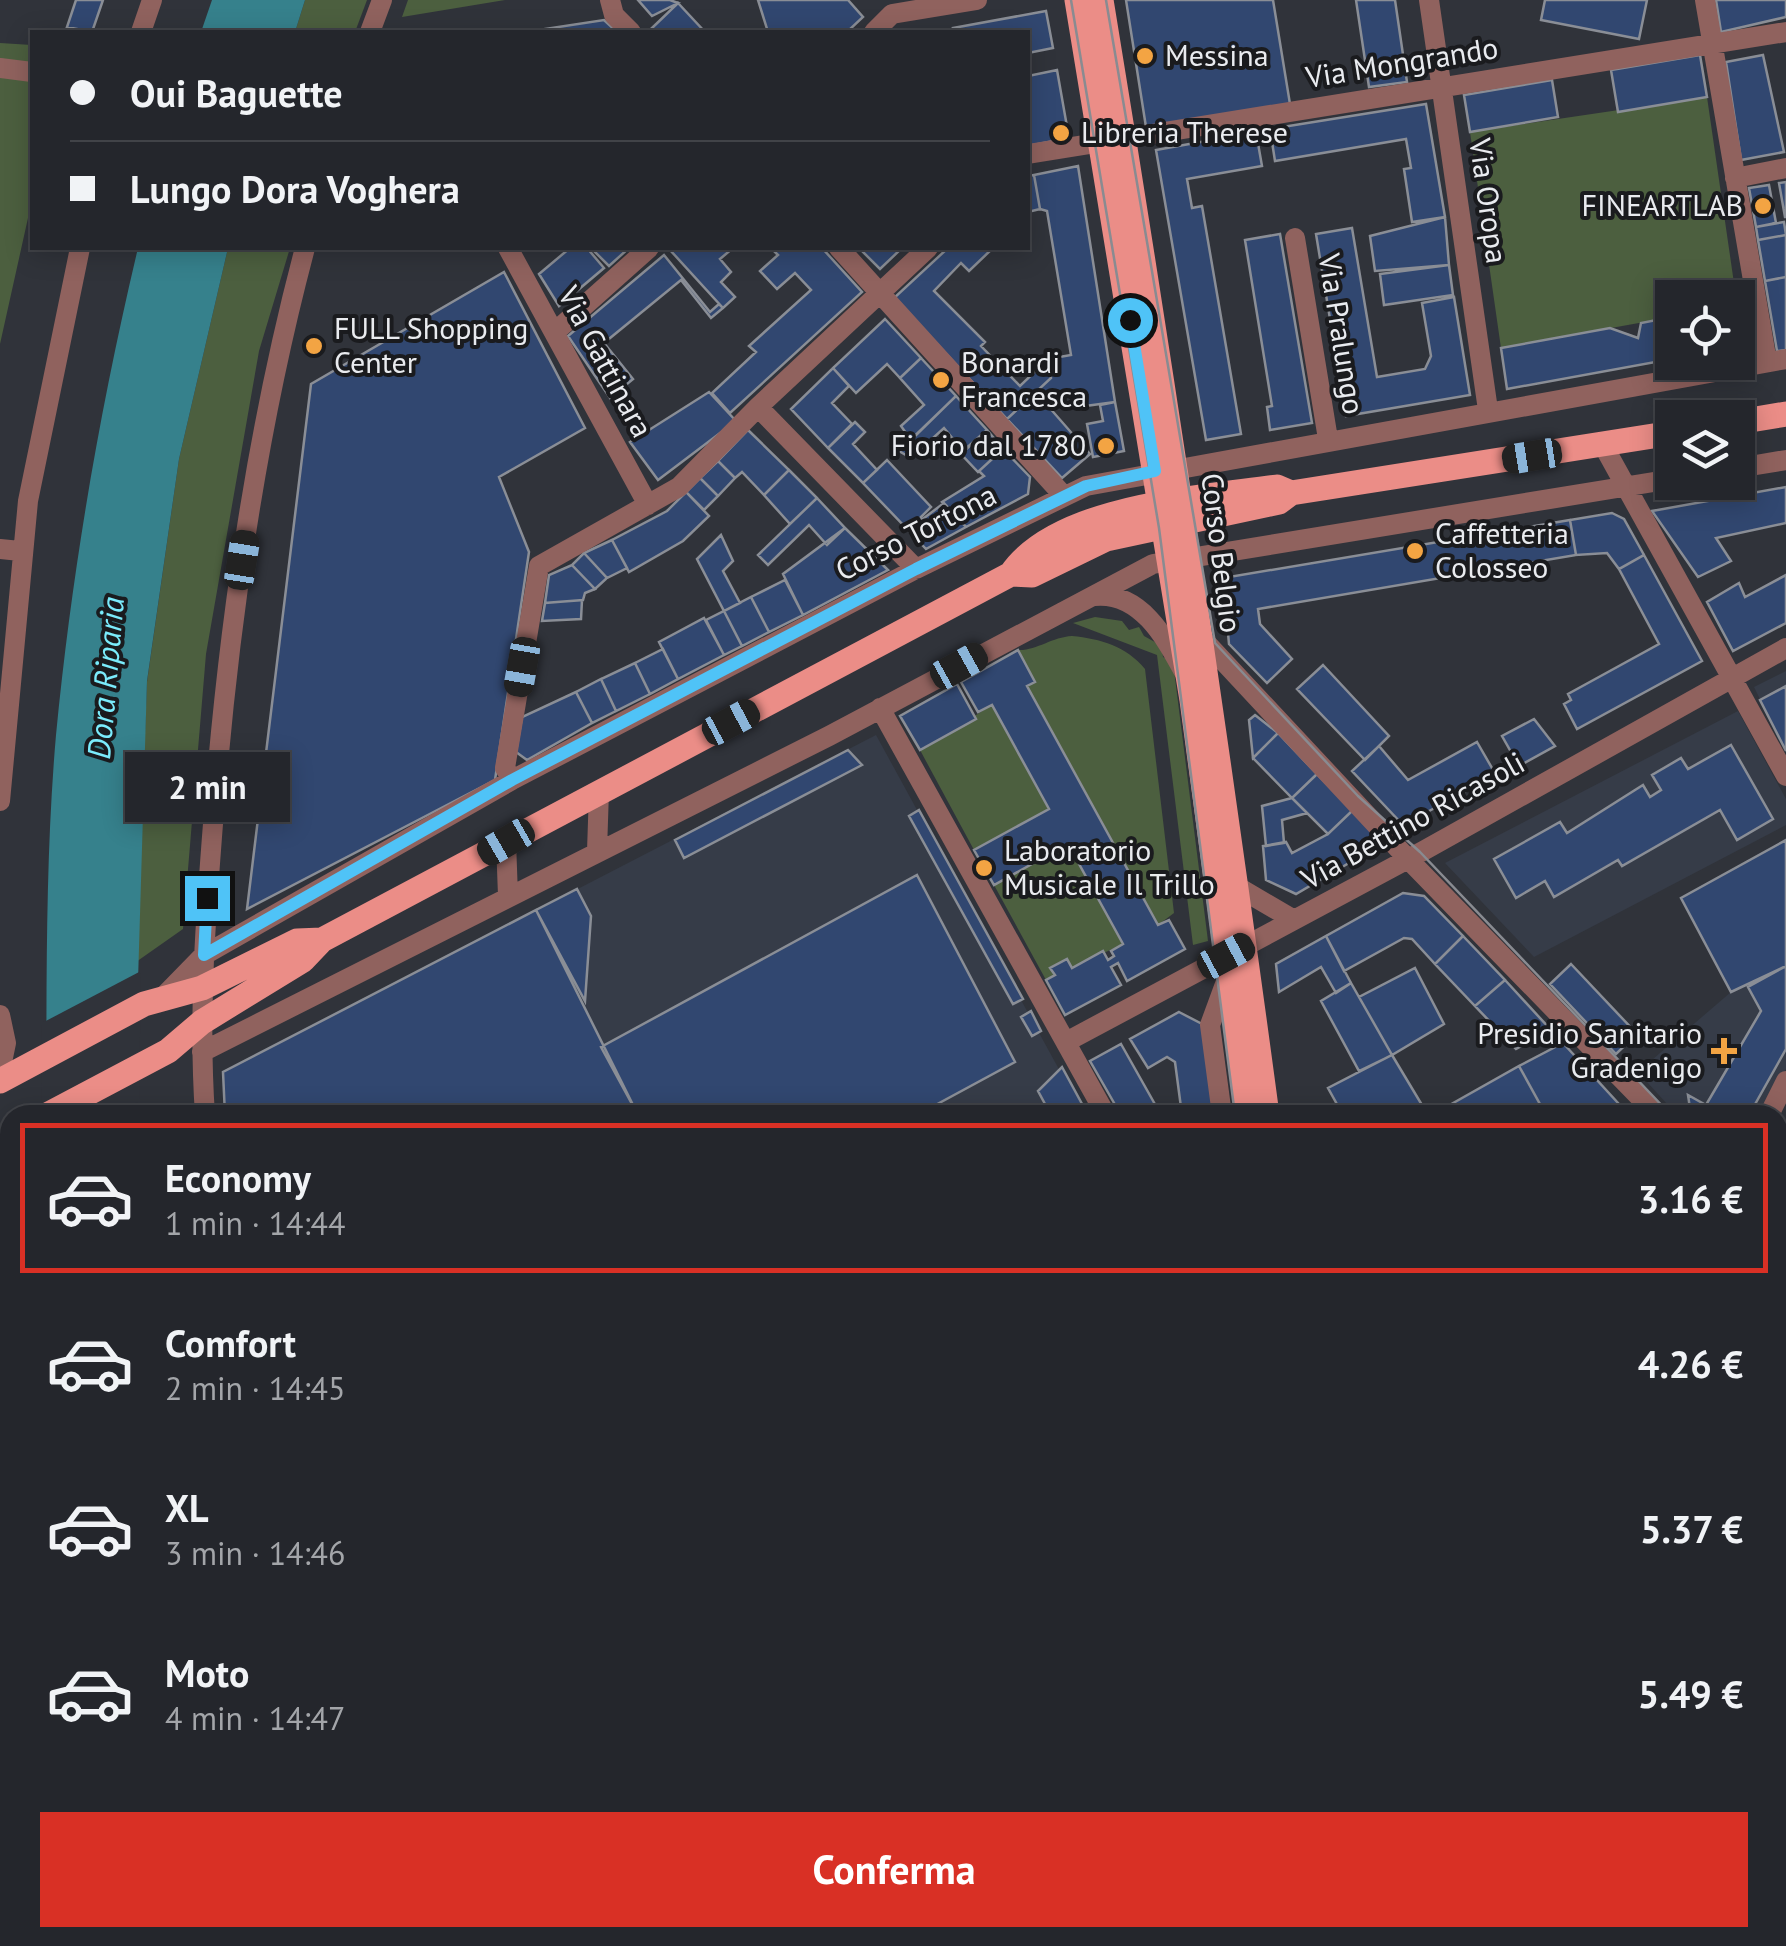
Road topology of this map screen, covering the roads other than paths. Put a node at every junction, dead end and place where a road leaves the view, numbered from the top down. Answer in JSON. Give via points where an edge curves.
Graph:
{"nodes":[{"id":1,"x":152,"y":0,"type":"edge"},
{"id":2,"x":382,"y":0,"type":"edge"},
{"id":3,"x":610,"y":0,"type":"edge"},
{"id":4,"x":977,"y":0,"type":"edge"},
{"id":5,"x":1077,"y":0,"type":"edge"},
{"id":6,"x":1100,"y":0,"type":"edge"},
{"id":7,"x":1429,"y":0,"type":"edge"},
{"id":8,"x":1706,"y":0,"type":"edge"},
{"id":9,"x":142,"y":30,"type":"edge"},
{"id":10,"x":374,"y":30,"type":"edge"},
{"id":11,"x":630,"y":30,"type":"edge"},
{"id":12,"x":876,"y":30,"type":"edge"},
{"id":13,"x":1786,"y":32,"type":"edge"},
{"id":14,"x":1713,"y":45,"type":"junction"},
{"id":15,"x":0,"y":68,"type":"edge"},
{"id":16,"x":30,"y":72,"type":"edge"},
{"id":17,"x":1441,"y":86,"type":"junction"},
{"id":18,"x":1112,"y":142,"type":"junction"},
{"id":19,"x":1030,"y":154,"type":"edge"},
{"id":20,"x":1786,"y":168,"type":"edge"},
{"id":21,"x":1736,"y":178,"type":"junction"},
{"id":22,"x":1295,"y":238,"type":"dead end"},
{"id":23,"x":80,"y":250,"type":"edge"},
{"id":24,"x":305,"y":250,"type":"edge"},
{"id":25,"x":509,"y":250,"type":"edge"},
{"id":26,"x":647,"y":250,"type":"edge"},
{"id":27,"x":841,"y":250,"type":"edge"},
{"id":28,"x":926,"y":250,"type":"edge"},
{"id":29,"x":881,"y":293,"type":"junction"},
{"id":30,"x":556,"y":332,"type":"junction"},
{"id":31,"x":1776,"y":360,"type":"edge"},
{"id":32,"x":758,"y":406,"type":"junction"},
{"id":33,"x":1488,"y":410,"type":"junction"},
{"id":34,"x":1786,"y":414,"type":"edge"},
{"id":35,"x":1755,"y":419,"type":"edge"},
{"id":36,"x":1655,"y":436,"type":"edge"},
{"id":37,"x":1328,"y":439,"type":"junction"},
{"id":38,"x":1603,"y":445,"type":"junction"},
{"id":39,"x":1786,"y":460,"type":"edge"},
{"id":40,"x":1755,"y":465,"type":"edge"},
{"id":41,"x":1166,"y":469,"type":"junction"},
{"id":42,"x":1655,"y":482,"type":"edge"},
{"id":43,"x":1626,"y":487,"type":"junction"},
{"id":44,"x":1063,"y":496,"type":"junction"},
{"id":45,"x":648,"y":505,"type":"junction"},
{"id":46,"x":1173,"y":514,"type":"junction"},
{"id":47,"x":10,"y":550,"type":"edge"},
{"id":48,"x":1178,"y":558,"type":"junction"},
{"id":49,"x":916,"y":569,"type":"junction"},
{"id":50,"x":1087,"y":597,"type":"junction"},
{"id":51,"x":1197,"y":633,"type":"junction"},
{"id":52,"x":1786,"y":648,"type":"edge"},
{"id":53,"x":1188,"y":678,"type":"junction"},
{"id":54,"x":1732,"y":680,"type":"junction"},
{"id":55,"x":880,"y":708,"type":"junction"},
{"id":56,"x":1786,"y":776,"type":"edge"},
{"id":57,"x":512,"y":780,"type":"junction"},
{"id":58,"x":600,"y":792,"type":"junction"},
{"id":59,"x":0,"y":801,"type":"edge"},
{"id":60,"x":506,"y":842,"type":"junction"},
{"id":61,"x":598,"y":851,"type":"junction"},
{"id":62,"x":1408,"y":859,"type":"junction"},
{"id":63,"x":1236,"y":886,"type":"junction"},
{"id":64,"x":508,"y":896,"type":"junction"},
{"id":65,"x":1294,"y":920,"type":"junction"},
{"id":66,"x":322,"y":940,"type":"junction"},
{"id":67,"x":204,"y":955,"type":"junction"},
{"id":68,"x":1233,"y":959,"type":"junction"},
{"id":69,"x":202,"y":988,"type":"junction"},
{"id":70,"x":154,"y":1000,"type":"junction"},
{"id":71,"x":0,"y":1016,"type":"edge"},
{"id":72,"x":202,"y":1022,"type":"junction"},
{"id":73,"x":1066,"y":1042,"type":"junction"},
{"id":74,"x":202,"y":1052,"type":"junction"},
{"id":75,"x":0,"y":1072,"type":"edge"},
{"id":76,"x":0,"y":1081,"type":"edge"},
{"id":77,"x":1786,"y":1081,"type":"edge"},
{"id":78,"x":66,"y":1105,"type":"edge"},
{"id":79,"x":205,"y":1105,"type":"edge"},
{"id":80,"x":1101,"y":1105,"type":"edge"},
{"id":81,"x":1221,"y":1105,"type":"edge"},
{"id":82,"x":1247,"y":1105,"type":"edge"},
{"id":83,"x":1265,"y":1105,"type":"edge"},
{"id":84,"x":1647,"y":1105,"type":"edge"},
{"id":85,"x":1773,"y":1105,"type":"edge"}],
"edges":[{"from":1,"to":9,"type":"street"},
{"from":2,"to":10,"type":"street"},
{"from":3,"to":11,"type":"street"},
{"from":4,"to":12,"type":"street","via":[[892,14]]},
{"from":5,"to":18,"type":"main road","name":"Corso Belgio"},
{"from":6,"to":18,"type":"main road","name":"Corso Belgio"},
{"from":7,"to":17,"type":"street","name":"Via Oropa"},
{"from":8,"to":14,"type":"street"},
{"from":13,"to":14,"type":"street","name":"Via Mongrando"},
{"from":14,"to":17,"type":"street","name":"Via Mongrando"},
{"from":14,"to":21,"type":"street"},
{"from":15,"to":16,"type":"street"},
{"from":17,"to":18,"type":"street","name":"Via Mongrando"},
{"from":17,"to":33,"type":"street","name":"Via Oropa"},
{"from":18,"to":19,"type":"street","name":"Via Mongrando"},
{"from":18,"to":41,"type":"main road","name":"Corso Belgio"},
{"from":20,"to":21,"type":"street"},
{"from":21,"to":31,"type":"street"},
{"from":22,"to":37,"type":"street","name":"Via Pralungo"},
{"from":23,"to":47,"type":"street"},
{"from":24,"to":67,"type":"street","via":[[239,577]]},
{"from":25,"to":30,"type":"street","name":"Via Gattinara"},
{"from":26,"to":30,"type":"street"},
{"from":27,"to":29,"type":"street"},
{"from":28,"to":29,"type":"street"},
{"from":29,"to":32,"type":"street"},
{"from":29,"to":44,"type":"street"},
{"from":30,"to":45,"type":"street","name":"Via Gattinara"},
{"from":31,"to":33,"type":"street","name":"Corso Tortona"},
{"from":32,"to":45,"type":"street","via":[[680,488]]},
{"from":32,"to":49,"type":"street"},
{"from":33,"to":37,"type":"street","name":"Corso Tortona"},
{"from":34,"to":35,"type":"main road"},
{"from":36,"to":38,"type":"main road"},
{"from":37,"to":41,"type":"street","name":"Corso Tortona"},
{"from":38,"to":43,"type":"street"},
{"from":38,"to":46,"type":"main road"},
{"from":39,"to":40,"type":"street"},
{"from":41,"to":44,"type":"street","name":"Corso Tortona"},
{"from":41,"to":46,"type":"main road","name":"Corso Belgio"},
{"from":42,"to":43,"type":"street"},
{"from":43,"to":48,"type":"street"},
{"from":43,"to":54,"type":"street"},
{"from":44,"to":49,"type":"street","name":"Corso Tortona"},
{"from":45,"to":57,"type":"street","via":[[539,566],[505,768]]},
{"from":46,"to":48,"type":"main road","name":"Corso Belgio"},
{"from":46,"to":58,"type":"main road","via":[[1082,523],[1023,557],[1011,574]]},
{"from":47,"to":59,"type":"street"},
{"from":48,"to":50,"type":"street"},
{"from":48,"to":51,"type":"main road","name":"Corso Belgio"},
{"from":48,"to":53,"type":"main road","name":"Corso Belgio"},
{"from":49,"to":57,"type":"street","name":"Corso Tortona"},
{"from":50,"to":53,"type":"street","via":[[1116,597],[1136,608],[1160,630]]},
{"from":50,"to":55,"type":"street"},
{"from":51,"to":62,"type":"street"},
{"from":51,"to":63,"type":"main road","name":"Corso Belgio"},
{"from":52,"to":54,"type":"street","name":"Via Bettino Ricasoli"},
{"from":53,"to":68,"type":"main road","name":"Corso Belgio"},
{"from":54,"to":56,"type":"street"},
{"from":54,"to":62,"type":"street","name":"Via Bettino Ricasoli"},
{"from":55,"to":61,"type":"street"},
{"from":55,"to":73,"type":"street"},
{"from":57,"to":67,"type":"street","name":"Corso Tortona"},
{"from":58,"to":60,"type":"main road"},
{"from":58,"to":61,"type":"street"},
{"from":60,"to":64,"type":"street"},
{"from":60,"to":66,"type":"main road"},
{"from":61,"to":64,"type":"street"},
{"from":62,"to":65,"type":"street","name":"Via Bettino Ricasoli"},
{"from":62,"to":84,"type":"street"},
{"from":63,"to":65,"type":"street"},
{"from":63,"to":68,"type":"main road","name":"Corso Belgio"},
{"from":64,"to":74,"type":"street"},
{"from":65,"to":68,"type":"street","name":"Via Bettino Ricasoli"},
{"from":66,"to":69,"type":"main road","via":[[297,941]]},
{"from":66,"to":72,"type":"main road","via":[[303,960]]},
{"from":67,"to":69,"type":"street"},
{"from":67,"to":70,"type":"street","name":"Corso Tortona"},
{"from":68,"to":73,"type":"street","name":"Via Bettino Ricasoli"},
{"from":68,"to":81,"type":"street","name":"Corso Belgio","via":[[1210,1025]]},
{"from":68,"to":82,"type":"main road","name":"Corso Belgio"},
{"from":68,"to":83,"type":"main road","name":"Corso Belgio"},
{"from":69,"to":70,"type":"main road"},
{"from":69,"to":72,"type":"street"},
{"from":70,"to":76,"type":"main road"},
{"from":71,"to":75,"type":"street","via":[[6,1044]]},
{"from":72,"to":74,"type":"street"},
{"from":72,"to":78,"type":"main road","via":[[168,1052]]},
{"from":73,"to":80,"type":"street"},
{"from":74,"to":79,"type":"street"},
{"from":77,"to":85,"type":"street"}]}
